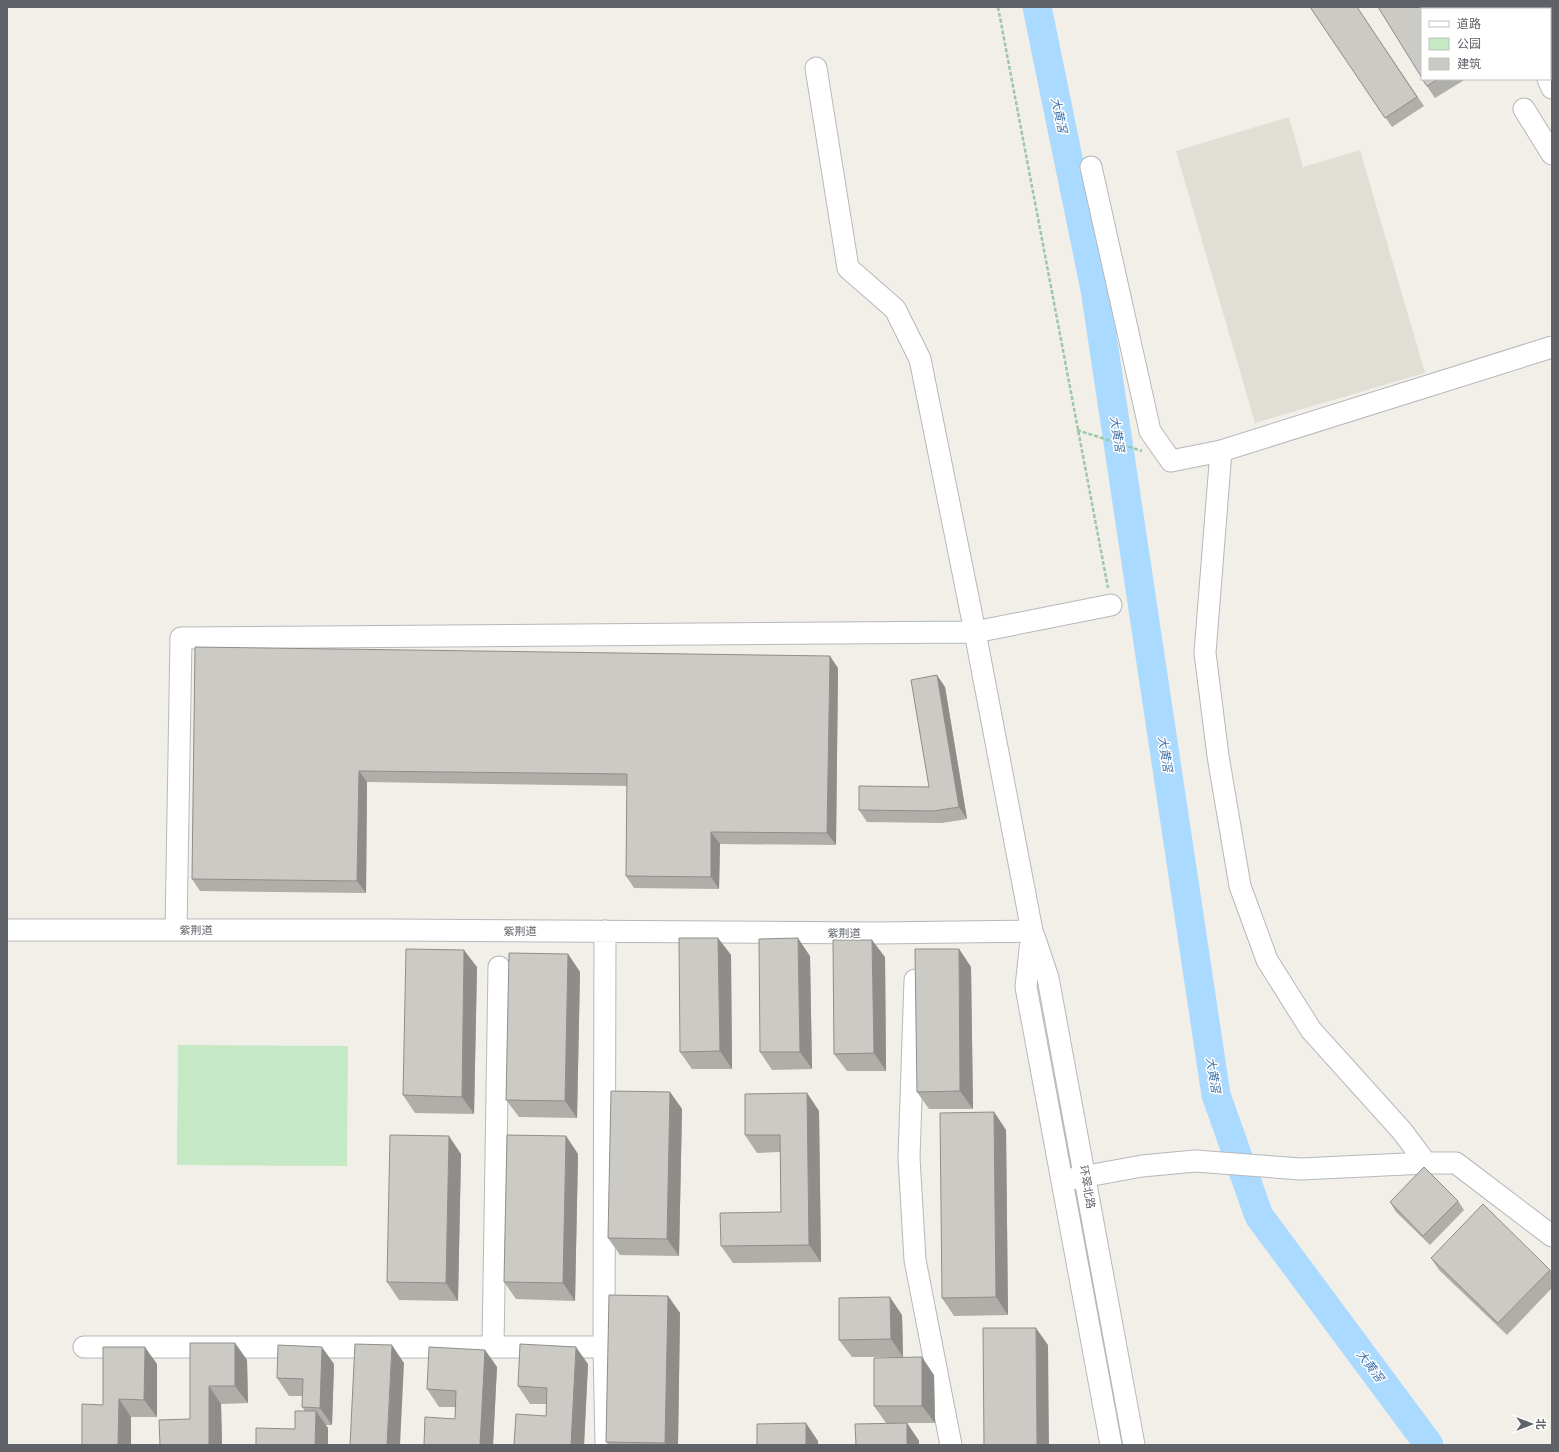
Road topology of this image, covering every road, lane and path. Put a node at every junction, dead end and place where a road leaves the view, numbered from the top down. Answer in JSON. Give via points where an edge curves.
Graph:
{"nodes":[{"id":1,"x":998,"y":7,"type":"edge"},
{"id":2,"x":816,"y":68,"type":"dead end"},
{"id":3,"x":1524,"y":109,"type":"dead end"},
{"id":4,"x":1552,"y":154,"type":"edge"},
{"id":5,"x":1091,"y":167,"type":"dead end"},
{"id":6,"x":1552,"y":347,"type":"edge"},
{"id":7,"x":1077,"y":430,"type":"junction"},
{"id":8,"x":1221,"y":451,"type":"junction"},
{"id":9,"x":1171,"y":461,"type":"junction"},
{"id":10,"x":1111,"y":605,"type":"joint"},
{"id":11,"x":975,"y":632,"type":"junction"},
{"id":12,"x":7,"y":930,"type":"edge"},
{"id":13,"x":176,"y":930,"type":"junction"},
{"id":14,"x":604,"y":931,"type":"junction"},
{"id":15,"x":1032,"y":931,"type":"junction"},
{"id":16,"x":499,"y":966,"type":"dead end"},
{"id":17,"x":915,"y":980,"type":"edge"},
{"id":18,"x":1426,"y":1163,"type":"junction"},
{"id":19,"x":1085,"y":1177,"type":"junction"},
{"id":20,"x":1062,"y":1181,"type":"junction"},
{"id":21,"x":1552,"y":1236,"type":"edge"},
{"id":22,"x":84,"y":1347,"type":"dead end"},
{"id":23,"x":493,"y":1347,"type":"junction"},
{"id":24,"x":604,"y":1347,"type":"junction"},
{"id":25,"x":606,"y":1445,"type":"edge"},
{"id":26,"x":951,"y":1445,"type":"edge"},
{"id":27,"x":1111,"y":1445,"type":"edge"},
{"id":28,"x":1134,"y":1445,"type":"edge"}],
"edges":[{"from":1,"to":7,"type":"path"},
{"from":2,"to":11,"type":"street","via":[[848,268],[895,309],[920,359]]},
{"from":3,"to":4,"type":"street"},
{"from":5,"to":9,"type":"street","via":[[1150,431]]},
{"from":6,"to":8,"type":"street"},
{"from":7,"to":9,"type":"path"},
{"from":7,"to":10,"type":"path"},
{"from":8,"to":9,"type":"street"},
{"from":8,"to":18,"type":"street","via":[[1205,653],[1218,756],[1240,886],[1267,960],[1311,1030],[1402,1130]]},
{"from":10,"to":11,"type":"street"},
{"from":11,"to":13,"type":"street","via":[[181,638]]},
{"from":11,"to":15,"type":"street"},
{"from":12,"to":13,"type":"street","name":"紫荆道"},
{"from":13,"to":14,"type":"street","name":"紫荆道"},
{"from":14,"to":15,"type":"street","name":"紫荆道"},
{"from":14,"to":24,"type":"street"},
{"from":15,"to":19,"type":"street","name":"环翠北路","via":[[1048,978]]},
{"from":15,"to":20,"type":"street","via":[[1026,987]]},
{"from":16,"to":23,"type":"street"},
{"from":17,"to":26,"type":"street","via":[[909,1158],[915,1260]]},
{"from":18,"to":19,"type":"street","via":[[1301,1169],[1195,1161],[1142,1166]]},
{"from":18,"to":21,"type":"street","via":[[1456,1163]]},
{"from":19,"to":20,"type":"street"},
{"from":19,"to":28,"type":"street","name":"环翠北路"},
{"from":20,"to":27,"type":"street"},
{"from":22,"to":23,"type":"street"},
{"from":23,"to":24,"type":"street"},
{"from":24,"to":25,"type":"street"}]}
